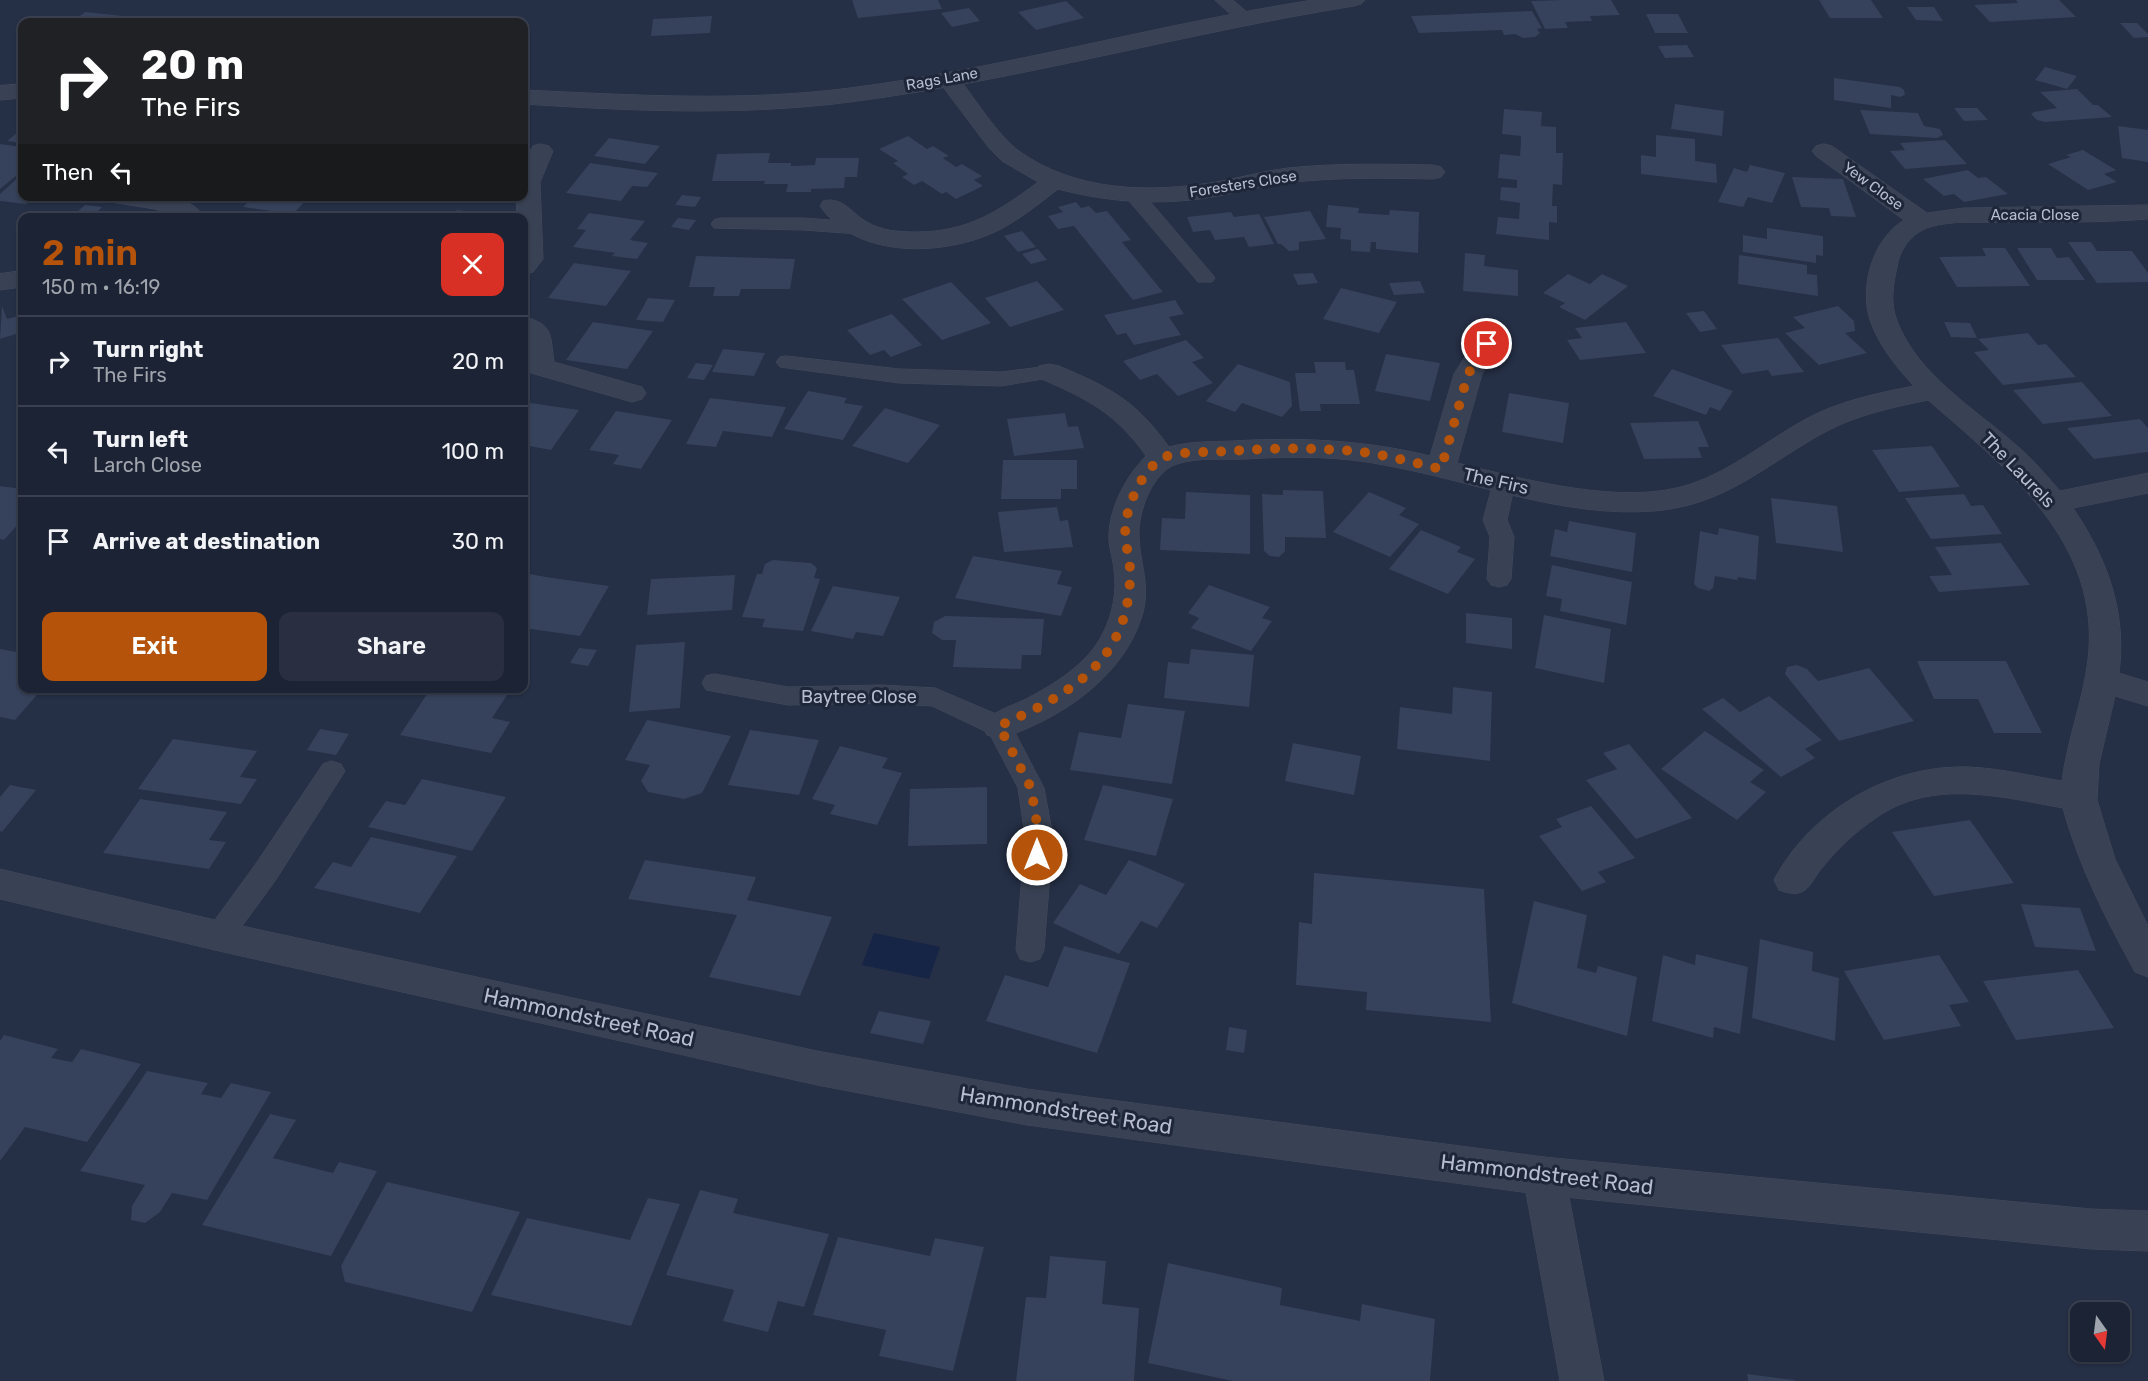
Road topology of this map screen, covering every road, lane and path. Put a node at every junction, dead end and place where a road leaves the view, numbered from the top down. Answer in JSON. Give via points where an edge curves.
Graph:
{"nodes":[{"id":1,"x":1222,"y":0,"type":"edge"},
{"id":2,"x":1344,"y":1,"type":"edge"},
{"id":3,"x":1247,"y":19,"type":"junction"},
{"id":4,"x":948,"y":79,"type":"junction"},
{"id":5,"x":18,"y":91,"type":"edge"},
{"id":6,"x":0,"y":93,"type":"edge"},
{"id":7,"x":528,"y":97,"type":"edge"},
{"id":8,"x":541,"y":151,"type":"dead end"},
{"id":9,"x":1824,"y":151,"type":"dead end"},
{"id":10,"x":1433,"y":172,"type":"dead end"},
{"id":11,"x":1054,"y":181,"type":"junction"},
{"id":12,"x":528,"y":182,"type":"edge"},
{"id":13,"x":528,"y":182,"type":"edge"},
{"id":14,"x":1136,"y":197,"type":"junction"},
{"id":15,"x":152,"y":201,"type":"edge"},
{"id":16,"x":205,"y":201,"type":"edge"},
{"id":17,"x":832,"y":206,"type":"dead end"},
{"id":18,"x":2148,"y":212,"type":"edge"},
{"id":19,"x":183,"y":213,"type":"edge"},
{"id":20,"x":190,"y":213,"type":"edge"},
{"id":21,"x":1922,"y":221,"type":"junction"},
{"id":22,"x":721,"y":224,"type":"dead end"},
{"id":23,"x":859,"y":228,"type":"junction"},
{"id":24,"x":528,"y":262,"type":"edge"},
{"id":25,"x":1205,"y":278,"type":"dead end"},
{"id":26,"x":18,"y":280,"type":"edge"},
{"id":27,"x":0,"y":282,"type":"edge"},
{"id":28,"x":528,"y":327,"type":"edge"},
{"id":29,"x":1487,"y":344,"type":"dead end"},
{"id":30,"x":786,"y":362,"type":"dead end"},
{"id":31,"x":1049,"y":372,"type":"joint"},
{"id":32,"x":1934,"y":390,"type":"junction"},
{"id":33,"x":632,"y":393,"type":"dead end"},
{"id":34,"x":1162,"y":458,"type":"junction"},
{"id":35,"x":1441,"y":469,"type":"junction"},
{"id":36,"x":1503,"y":483,"type":"junction"},
{"id":37,"x":2148,"y":483,"type":"edge"},
{"id":38,"x":2053,"y":502,"type":"junction"},
{"id":39,"x":1499,"y":579,"type":"dead end"},
{"id":40,"x":2102,"y":680,"type":"junction"},
{"id":41,"x":715,"y":682,"type":"dead end"},
{"id":42,"x":2148,"y":694,"type":"edge"},
{"id":43,"x":999,"y":726,"type":"junction"},
{"id":44,"x":332,"y":771,"type":"dead end"},
{"id":45,"x":2079,"y":797,"type":"junction"},
{"id":46,"x":1792,"y":880,"type":"dead end"},
{"id":47,"x":0,"y":884,"type":"edge"},
{"id":48,"x":219,"y":936,"type":"junction"},
{"id":49,"x":1030,"y":950,"type":"dead end"},
{"id":50,"x":2148,"y":961,"type":"edge"},
{"id":51,"x":1544,"y":1176,"type":"junction"},
{"id":52,"x":2148,"y":1231,"type":"edge"},
{"id":53,"x":1582,"y":1381,"type":"edge"}],
"edges":[{"from":1,"to":3,"type":"lane"},
{"from":2,"to":3,"type":"street","name":"Rags Lane"},
{"from":3,"to":4,"type":"street","name":"Rags Lane"},
{"from":4,"to":7,"type":"street","name":"Rags Lane","via":[[848,95],[741,102]]},
{"from":4,"to":11,"type":"street","name":"Foresters Close","via":[[997,143],[1011,156]]},
{"from":5,"to":6,"type":"street"},
{"from":8,"to":12,"type":"street"},
{"from":9,"to":21,"type":"street","name":"Yew Close"},
{"from":10,"to":14,"type":"street","name":"Foresters Close","via":[[1310,174]]},
{"from":11,"to":14,"type":"street","name":"Foresters Close","via":[[1079,189]]},
{"from":11,"to":23,"type":"street","via":[[1007,217],[969,235],[898,240]]},
{"from":13,"to":24,"type":"street"},
{"from":14,"to":25,"type":"lane"},
{"from":15,"to":19,"type":"street"},
{"from":16,"to":20,"type":"street"},
{"from":17,"to":23,"type":"street"},
{"from":18,"to":21,"type":"street","name":"Acacia Close"},
{"from":21,"to":32,"type":"street","name":"The Laurels","via":[[1901,234],[1890,249],[1878,278],[1879,299],[1888,334],[1902,357]]},
{"from":22,"to":23,"type":"lane"},
{"from":26,"to":27,"type":"street"},
{"from":28,"to":33,"type":"street","via":[[536,330],[541,367]]},
{"from":29,"to":35,"type":"street","via":[[1468,374]]},
{"from":30,"to":31,"type":"lane","via":[[899,376],[1000,380]]},
{"from":31,"to":34,"type":"street","via":[[1116,405]]},
{"from":32,"to":36,"type":"street","name":"The Firs","via":[[1849,410],[1821,422],[1738,476],[1702,492],[1654,501],[1620,501]]},
{"from":32,"to":38,"type":"street","name":"The Laurels","via":[[2010,455]]},
{"from":34,"to":35,"type":"street","name":"The Firs","via":[[1246,450],[1340,450]]},
{"from":34,"to":43,"type":"street","via":[[1146,474],[1128,511],[1124,533],[1130,596],[1117,636],[1099,663],[1079,682],[1051,702]]},
{"from":35,"to":36,"type":"street","name":"The Firs"},
{"from":36,"to":39,"type":"lane","via":[[1495,520],[1502,537]]},
{"from":37,"to":38,"type":"street"},
{"from":38,"to":40,"type":"street","name":"The Laurels","via":[[2096,583],[2107,644]]},
{"from":40,"to":42,"type":"street"},
{"from":40,"to":45,"type":"street","name":"The Laurels","via":[[2082,760]]},
{"from":41,"to":43,"type":"lane","name":"Baytree Close","via":[[788,696],[882,694],[936,698]]},
{"from":43,"to":49,"type":"lane","via":[[1031,788],[1039,836]]},
{"from":44,"to":48,"type":"lane"},
{"from":45,"to":46,"type":"street","via":[[1967,780],[1933,781],[1901,789],[1871,802],[1842,823],[1814,849]]},
{"from":45,"to":50,"type":"street","name":"The Laurels","via":[[2092,852]]},
{"from":47,"to":48,"type":"street","name":"Hammondstreet Road"},
{"from":48,"to":51,"type":"street","name":"Hammondstreet Road","via":[[817,1068],[1016,1105]]},
{"from":51,"to":52,"type":"street","name":"Hammondstreet Road","via":[[2091,1229]]},
{"from":51,"to":53,"type":"street"}]}
